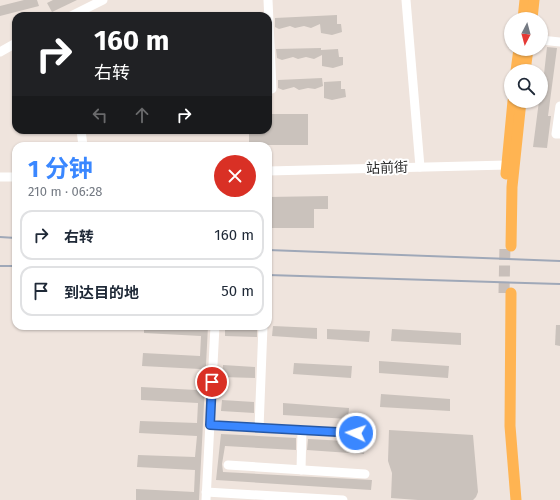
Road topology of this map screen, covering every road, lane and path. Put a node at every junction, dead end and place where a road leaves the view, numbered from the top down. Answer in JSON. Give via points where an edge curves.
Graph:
{"nodes":[{"id":1,"x":104,"y":0,"type":"edge"},
{"id":2,"x":268,"y":0,"type":"edge"},
{"id":3,"x":406,"y":0,"type":"edge"},
{"id":4,"x":525,"y":0,"type":"edge"},
{"id":5,"x":534,"y":0,"type":"edge"},
{"id":6,"x":79,"y":12,"type":"edge"},
{"id":7,"x":269,"y":12,"type":"edge"},
{"id":8,"x":524,"y":12,"type":"edge"},
{"id":9,"x":533,"y":12,"type":"edge"},
{"id":10,"x":548,"y":41,"type":"edge"},
{"id":11,"x":560,"y":42,"type":"edge"},
{"id":12,"x":12,"y":45,"type":"edge"},
{"id":13,"x":0,"y":52,"type":"edge"},
{"id":14,"x":560,"y":106,"type":"edge"},
{"id":15,"x":512,"y":108,"type":"edge"},
{"id":16,"x":520,"y":108,"type":"edge"},
{"id":17,"x":560,"y":134,"type":"edge"},
{"id":18,"x":507,"y":165,"type":"junction"},
{"id":19,"x":420,"y":167,"type":"junction"},
{"id":20,"x":272,"y":171,"type":"edge"},
{"id":21,"x":0,"y":177,"type":"edge"},
{"id":22,"x":12,"y":178,"type":"edge"},
{"id":23,"x":215,"y":330,"type":"edge"},
{"id":24,"x":263,"y":330,"type":"edge"},
{"id":25,"x":210,"y":425,"type":"junction"},
{"id":26,"x":259,"y":428,"type":"junction"},
{"id":27,"x":302,"y":430,"type":"junction"},
{"id":28,"x":356,"y":433,"type":"dead end"},
{"id":29,"x":228,"y":465,"type":"dead end"},
{"id":30,"x":301,"y":470,"type":"junction"},
{"id":31,"x":365,"y":474,"type":"dead end"},
{"id":32,"x":206,"y":496,"type":"edge"},
{"id":33,"x":292,"y":499,"type":"edge"},
{"id":34,"x":343,"y":500,"type":"edge"},
{"id":35,"x":508,"y":500,"type":"edge"},
{"id":36,"x":516,"y":500,"type":"edge"}],
"edges":[{"from":1,"to":6,"type":"street"},
{"from":2,"to":7,"type":"street"},
{"from":3,"to":19,"type":"street"},
{"from":4,"to":8,"type":"main road"},
{"from":5,"to":9,"type":"main road"},
{"from":10,"to":11,"type":"street"},
{"from":12,"to":13,"type":"street"},
{"from":14,"to":17,"type":"street","via":[[556,134]]},
{"from":15,"to":18,"type":"main road"},
{"from":16,"to":18,"type":"main road","via":[[508,245]]},
{"from":18,"to":19,"type":"street","name":"站前街"},
{"from":19,"to":20,"type":"street","name":"站前街"},
{"from":21,"to":22,"type":"street"},
{"from":23,"to":25,"type":"street"},
{"from":24,"to":26,"type":"street"},
{"from":25,"to":26,"type":"street"},
{"from":25,"to":32,"type":"street"},
{"from":26,"to":27,"type":"street"},
{"from":27,"to":28,"type":"street"},
{"from":27,"to":30,"type":"street"},
{"from":29,"to":30,"type":"street"},
{"from":30,"to":31,"type":"street"},
{"from":32,"to":33,"type":"street"},
{"from":33,"to":34,"type":"street"},
{"from":35,"to":36,"type":"main road","via":[[503,426],[507,293],[510,426]]}]}
